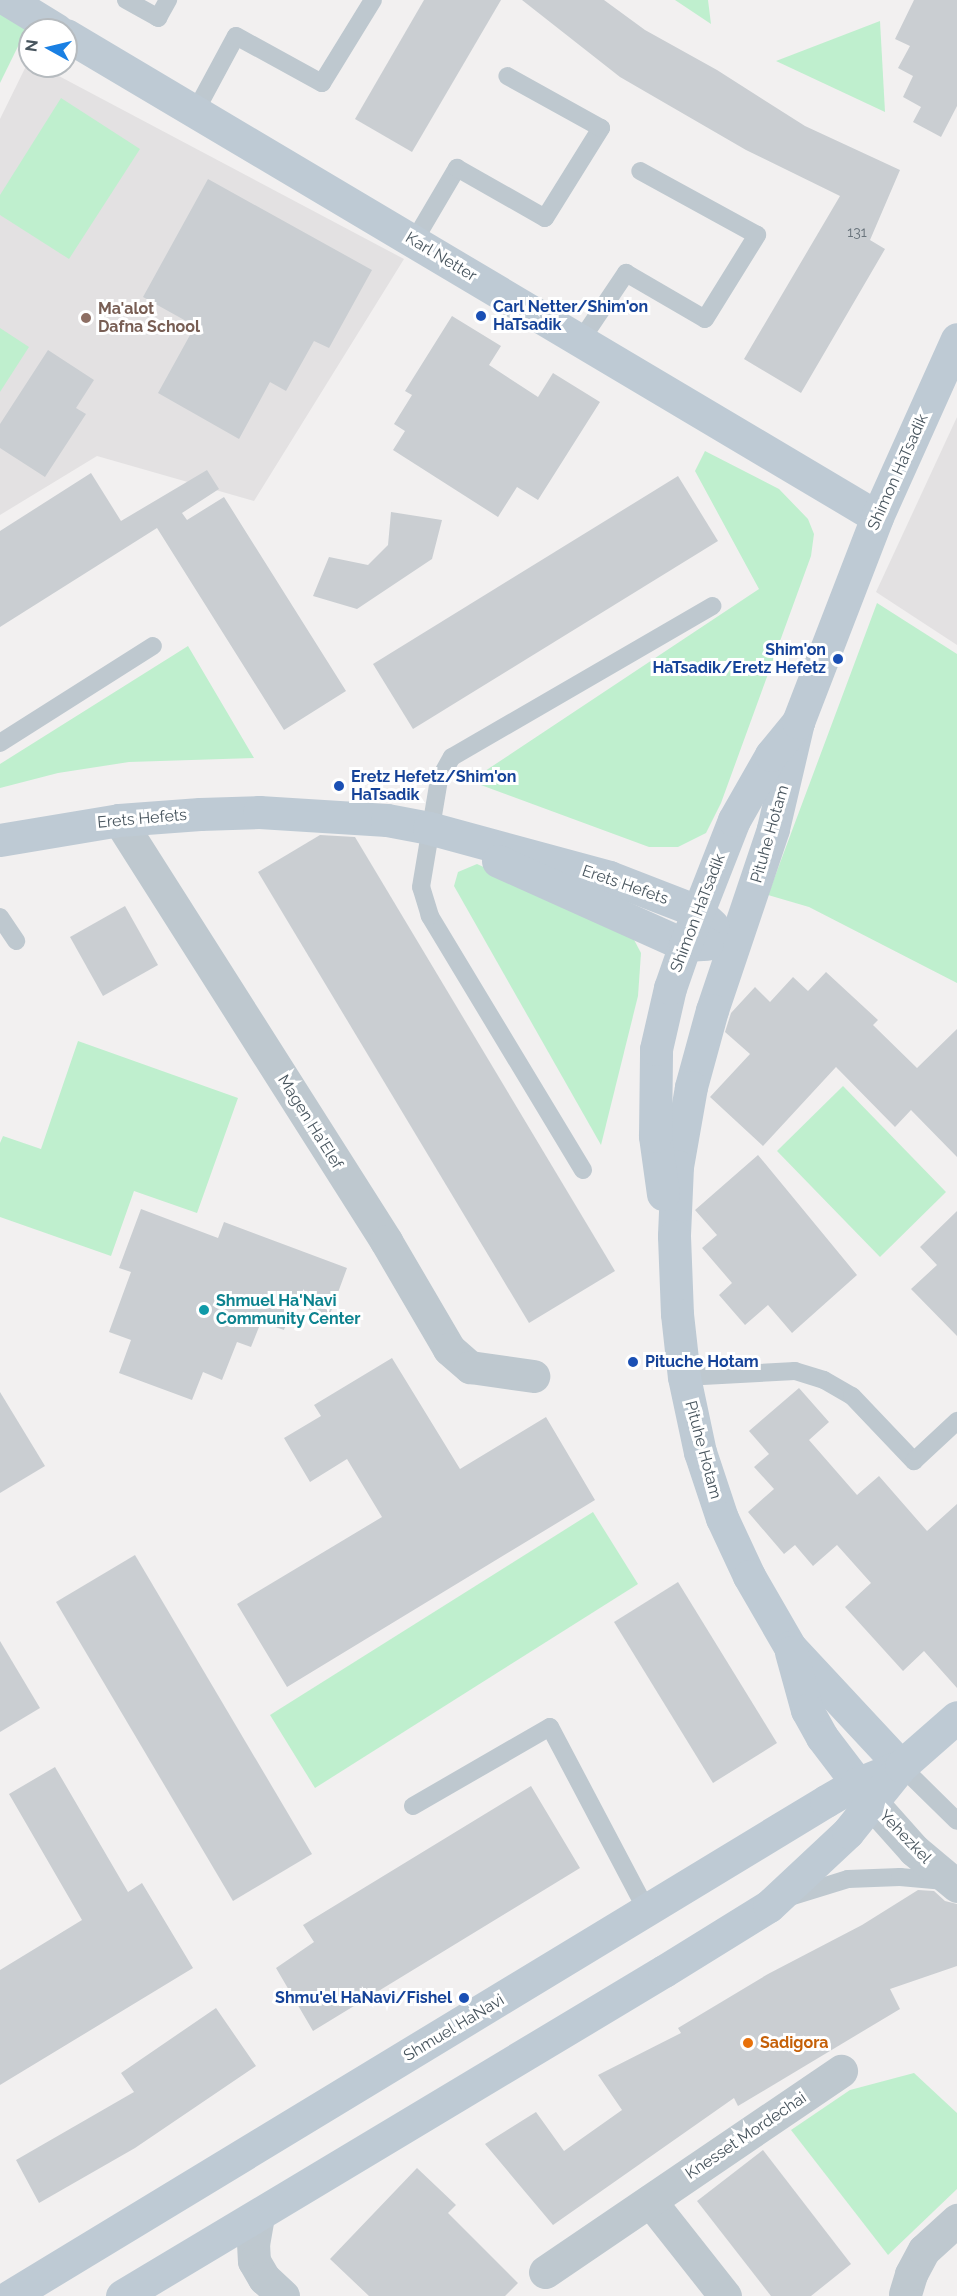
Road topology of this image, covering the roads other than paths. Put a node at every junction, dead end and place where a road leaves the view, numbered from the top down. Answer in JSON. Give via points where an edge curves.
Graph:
{"nodes":[{"id":1,"x":8,"y":0,"type":"edge"},
{"id":2,"x":126,"y":0,"type":"edge"},
{"id":3,"x":168,"y":0,"type":"edge"},
{"id":4,"x":373,"y":0,"type":"edge"},
{"id":5,"x":37,"y":18,"type":"edge"},
{"id":6,"x":78,"y":42,"type":"edge"},
{"id":7,"x":507,"y":76,"type":"dead end"},
{"id":8,"x":195,"y":112,"type":"junction"},
{"id":9,"x":640,"y":171,"type":"dead end"},
{"id":10,"x":414,"y":240,"type":"junction"},
{"id":11,"x":957,"y":339,"type":"edge"},
{"id":12,"x":581,"y":340,"type":"junction"},
{"id":13,"x":877,"y":517,"type":"junction"},
{"id":14,"x":712,"y":606,"type":"dead end"},
{"id":15,"x":153,"y":646,"type":"dead end"},
{"id":16,"x":798,"y":722,"type":"junction"},
{"id":17,"x":0,"y":742,"type":"edge"},
{"id":18,"x":119,"y":820,"type":"junction"},
{"id":19,"x":429,"y":828,"type":"junction"},
{"id":20,"x":0,"y":840,"type":"edge"},
{"id":21,"x":696,"y":911,"type":"junction"},
{"id":22,"x":0,"y":917,"type":"edge"},
{"id":23,"x":16,"y":941,"type":"dead end"},
{"id":24,"x":734,"y":944,"type":"junction"},
{"id":25,"x":685,"y":945,"type":"junction"},
{"id":26,"x":583,"y":1170,"type":"dead end"},
{"id":27,"x":674,"y":1236,"type":"junction"},
{"id":28,"x":533,"y":1376,"type":"dead end"},
{"id":29,"x":684,"y":1377,"type":"junction"},
{"id":30,"x":957,"y":1421,"type":"edge"},
{"id":31,"x":790,"y":1647,"type":"junction"},
{"id":32,"x":957,"y":1717,"type":"edge"},
{"id":33,"x":901,"y":1766,"type":"junction"},
{"id":34,"x":864,"y":1794,"type":"junction"},
{"id":35,"x":413,"y":1806,"type":"dead end"},
{"id":36,"x":957,"y":1821,"type":"edge"},
{"id":37,"x":955,"y":1884,"type":"edge"},
{"id":38,"x":769,"y":1906,"type":"junction"},
{"id":39,"x":646,"y":1911,"type":"junction"},
{"id":40,"x":841,"y":2071,"type":"dead end"},
{"id":41,"x":650,"y":2201,"type":"junction"},
{"id":42,"x":258,"y":2216,"type":"junction"},
{"id":43,"x":957,"y":2220,"type":"edge"},
{"id":44,"x":545,"y":2272,"type":"dead end"},
{"id":45,"x":903,"y":2295,"type":"edge"},
{"id":46,"x":10,"y":2296,"type":"edge"},
{"id":47,"x":122,"y":2296,"type":"edge"},
{"id":48,"x":283,"y":2296,"type":"edge"},
{"id":49,"x":725,"y":2296,"type":"edge"}],
"edges":[{"from":1,"to":5,"type":"street"},
{"from":2,"to":3,"type":"lane","via":[[158,18]]},
{"from":4,"to":8,"type":"lane","via":[[322,83],[236,36]]},
{"from":6,"to":8,"type":"street","name":"Karl Netter"},
{"from":7,"to":10,"type":"lane","via":[[601,128],[545,218],[457,168]]},
{"from":8,"to":10,"type":"street","name":"Karl Netter"},
{"from":9,"to":12,"type":"lane","via":[[757,235],[705,319],[626,273]]},
{"from":10,"to":12,"type":"street","name":"Karl Netter"},
{"from":11,"to":13,"type":"street","name":"Shimon HaTsadik"},
{"from":12,"to":13,"type":"street","name":"Karl Netter"},
{"from":13,"to":16,"type":"street","name":"Shimon HaTsadik"},
{"from":14,"to":19,"type":"lane","via":[[452,757],[439,780]]},
{"from":15,"to":17,"type":"lane"},
{"from":16,"to":21,"type":"street","name":"Shimon HaTsadik","via":[[751,787]]},
{"from":16,"to":24,"type":"street","name":"Pituhe Hotam","via":[[773,829]]},
{"from":18,"to":19,"type":"street","name":"Erets Hefets","via":[[259,812],[334,815]]},
{"from":18,"to":20,"type":"street","name":"Erets Hefets"},
{"from":18,"to":28,"type":"street","name":"Magen Ha'Elef","via":[[386,1241],[449,1349],[470,1367]]},
{"from":19,"to":21,"type":"street","name":"Erets Hefets","via":[[609,877]]},
{"from":19,"to":25,"type":"street","name":"Erets Hefets"},
{"from":19,"to":26,"type":"lane","via":[[421,887],[430,916]]},
{"from":21,"to":24,"type":"street","name":"Erets Hefets"},
{"from":21,"to":25,"type":"street","name":"Shimon HaTsadik"},
{"from":22,"to":23,"type":"lane"},
{"from":24,"to":25,"type":"street","name":"Erets Hefets"},
{"from":24,"to":27,"type":"street","via":[[691,1087],[677,1166]]},
{"from":25,"to":27,"type":"street","name":"Shimon HaTsadik","via":[[656,1049],[654,1090],[661,1184]]},
{"from":27,"to":29,"type":"street","name":"Pituhe Hotam"},
{"from":29,"to":30,"type":"lane","via":[[795,1371],[824,1380],[852,1396],[914,1461]]},
{"from":29,"to":31,"type":"street","name":"Pituhe Hotam","via":[[700,1452],[722,1518],[749,1576]]},
{"from":31,"to":33,"type":"street","name":"Pituhe Hotam"},
{"from":31,"to":34,"type":"street","name":"Pituhe Hotam","via":[[807,1710]]},
{"from":32,"to":33,"type":"street","name":"Shmuel HaNavi"},
{"from":33,"to":34,"type":"street","name":"Shmuel HaNavi"},
{"from":33,"to":36,"type":"lane"},
{"from":34,"to":37,"type":"street","name":"Yehezkel","via":[[914,1850]]},
{"from":34,"to":38,"type":"street","name":"Shmuel HaNavi","via":[[848,1832]]},
{"from":34,"to":39,"type":"street","name":"Shmuel HaNavi"},
{"from":35,"to":39,"type":"lane","via":[[550,1727]]},
{"from":37,"to":38,"type":"lane","via":[[900,1877],[848,1879]]},
{"from":38,"to":42,"type":"street","name":"Shmuel HaNavi"},
{"from":39,"to":46,"type":"street","name":"Shmuel HaNavi"},
{"from":40,"to":41,"type":"street","name":"Knesset Mordechai"},
{"from":41,"to":44,"type":"street","name":"Knesset Mordechai"},
{"from":41,"to":49,"type":"street"},
{"from":42,"to":47,"type":"street","name":"Shmuel HaNavi"},
{"from":42,"to":48,"type":"street","via":[[254,2261],[264,2278]]},
{"from":43,"to":45,"type":"street","via":[[924,2250]]}]}
